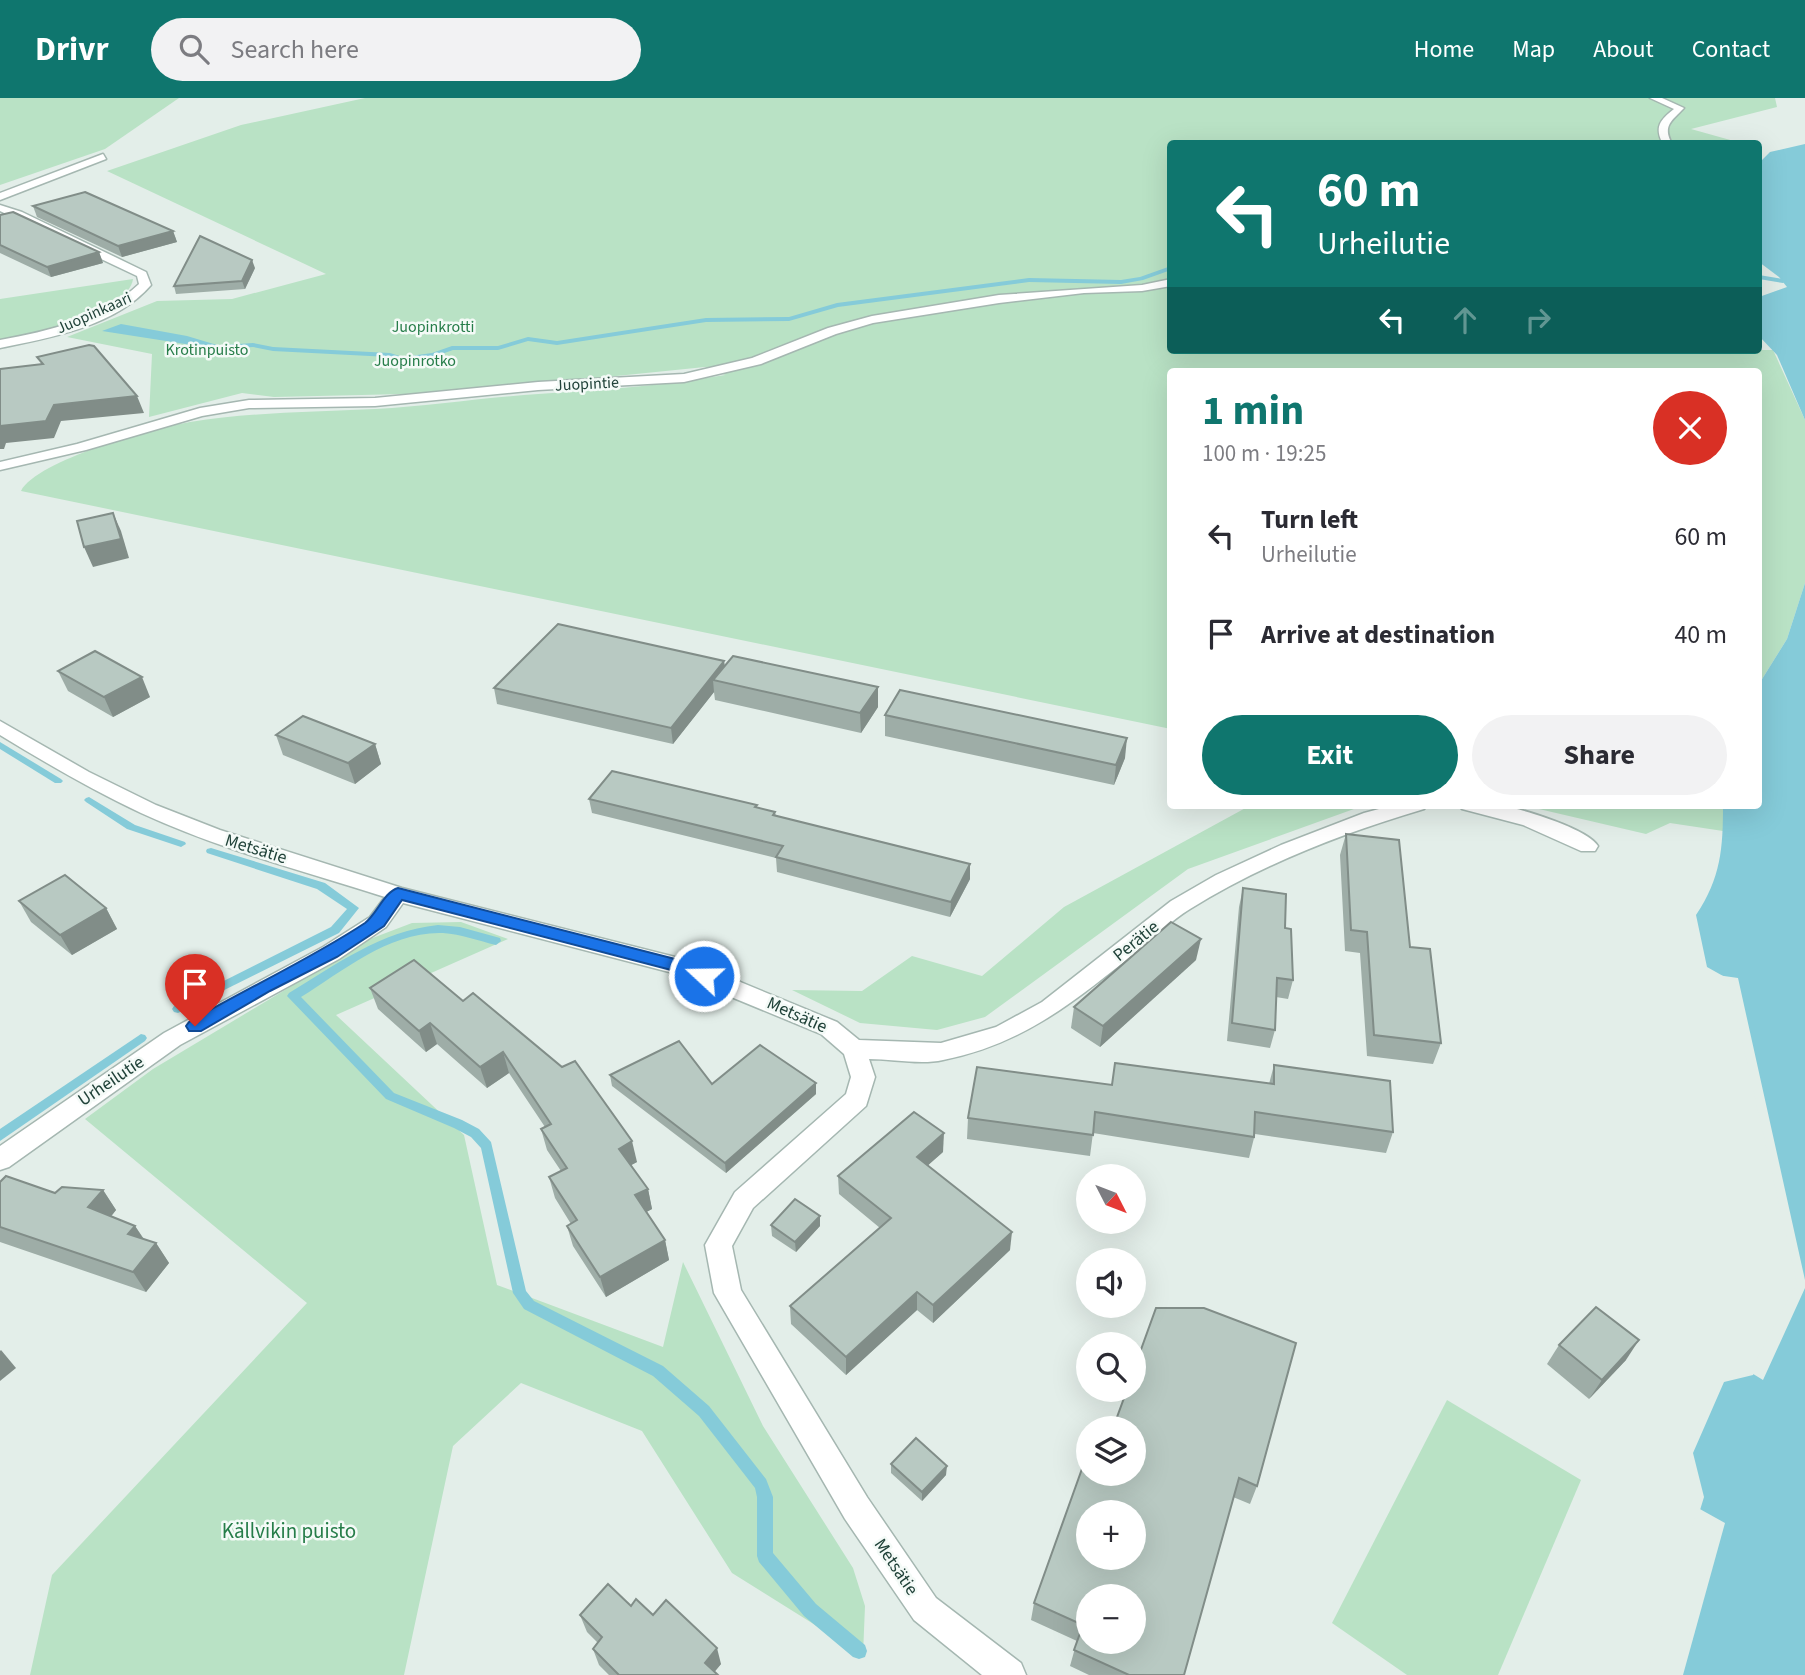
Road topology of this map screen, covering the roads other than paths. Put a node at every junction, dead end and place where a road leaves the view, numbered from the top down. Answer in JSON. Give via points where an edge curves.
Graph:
{"nodes":[{"id":1,"x":1654,"y":98,"type":"edge"},
{"id":2,"x":1666,"y":140,"type":"edge"},
{"id":3,"x":103,"y":158,"type":"dead end"},
{"id":4,"x":0,"y":197,"type":"edge"},
{"id":5,"x":0,"y":208,"type":"edge"},
{"id":6,"x":1167,"y":283,"type":"edge"},
{"id":7,"x":0,"y":344,"type":"edge"},
{"id":8,"x":0,"y":466,"type":"edge"},
{"id":9,"x":0,"y":727,"type":"edge"},
{"id":10,"x":1404,"y":809,"type":"edge"},
{"id":11,"x":1498,"y":809,"type":"edge"},
{"id":12,"x":1588,"y":846,"type":"dead end"},
{"id":13,"x":398,"y":894,"type":"junction"},
{"id":14,"x":854,"y":1049,"type":"junction"},
{"id":15,"x":0,"y":1160,"type":"edge"},
{"id":16,"x":1009,"y":1675,"type":"edge"}],
"edges":[{"from":1,"to":2,"type":"street","via":[[1680,108],[1664,121]]},
{"from":3,"to":4,"type":"street"},
{"from":5,"to":7,"type":"street","name":"Juopinkaari","via":[[142,274],[145,285],[134,297],[107,310],[55,331]]},
{"from":6,"to":8,"type":"street","name":"Juopintie","via":[[999,299],[872,320],[756,361],[684,378],[375,402],[248,404],[200,412]]},
{"from":9,"to":13,"type":"street","name":"Metsätie","via":[[149,809],[213,835]]},
{"from":10,"to":14,"type":"street","name":"Perätie","via":[[1288,850],[1223,880],[1179,906],[1050,1008],[1003,1034],[941,1052]]},
{"from":11,"to":12,"type":"street"},
{"from":13,"to":14,"type":"street","name":"Metsätie","via":[[679,966],[829,1028]]},
{"from":13,"to":15,"type":"street","name":"Urheilutie","via":[[378,922],[331,953],[172,1040]]},
{"from":14,"to":16,"type":"street","name":"Metsätie","via":[[863,1077],[857,1099],[744,1200],[718,1245],[728,1293],[856,1508],[925,1609]]}]}
